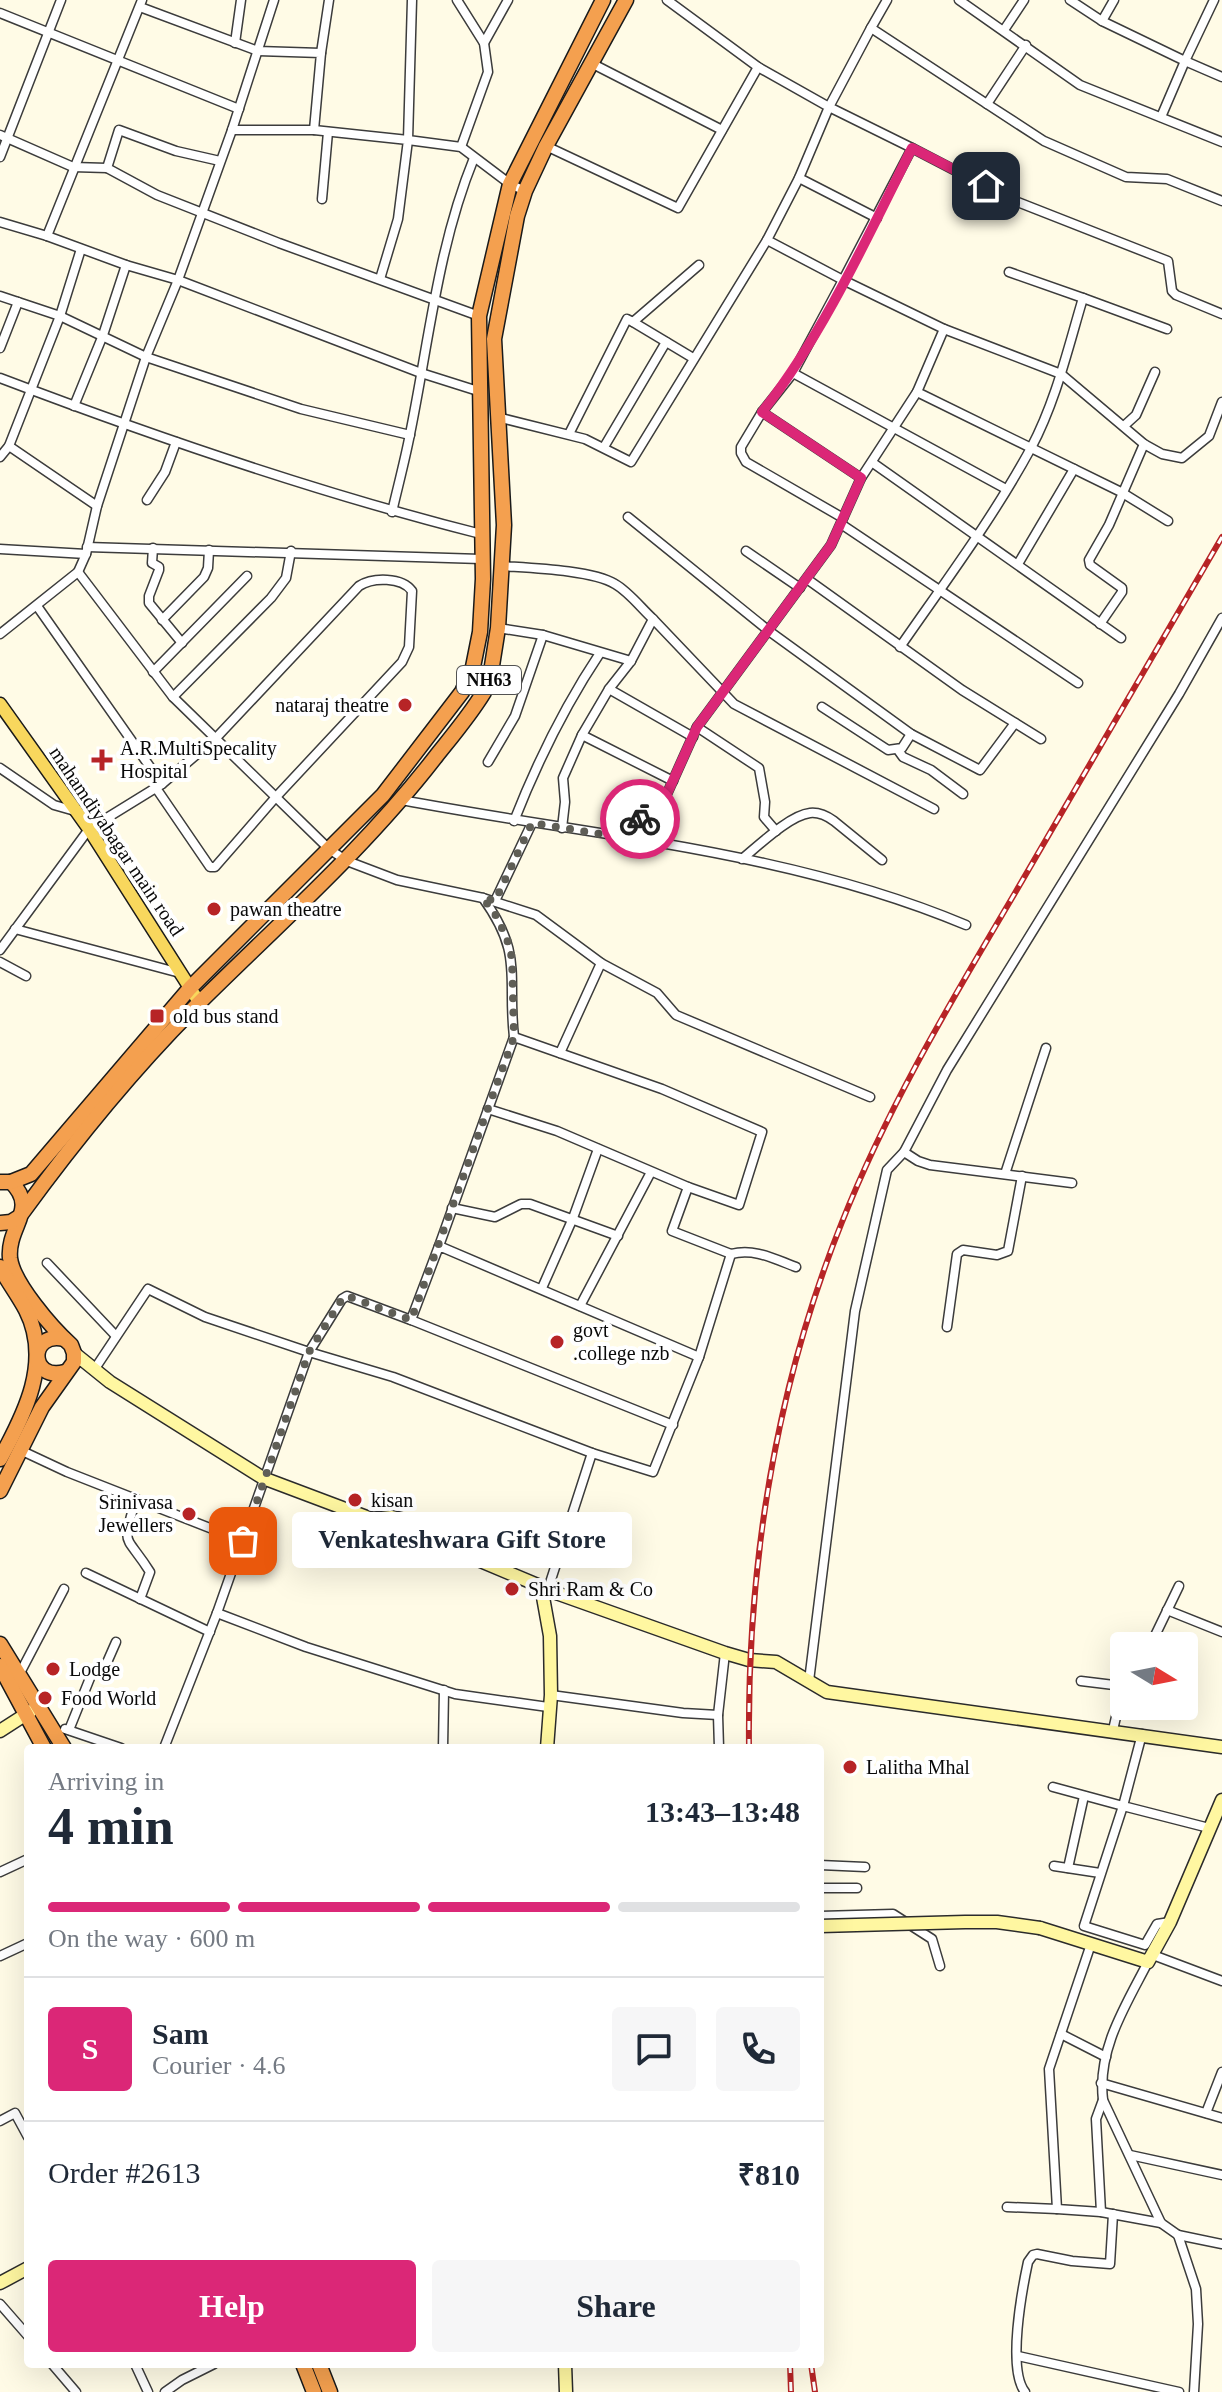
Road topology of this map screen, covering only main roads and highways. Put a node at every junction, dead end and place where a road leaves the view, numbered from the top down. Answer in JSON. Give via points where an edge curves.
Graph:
{"nodes":[{"id":1,"x":603,"y":0,"type":"edge"},
{"id":2,"x":626,"y":0,"type":"edge"},
{"id":3,"x":0,"y":704,"type":"edge"},
{"id":4,"x":190,"y":988,"type":"junction"},
{"id":5,"x":199,"y":1002,"type":"junction"},
{"id":6,"x":6,"y":1182,"type":"edge"},
{"id":7,"x":20,"y":1215,"type":"junction"},
{"id":8,"x":0,"y":1223,"type":"edge"},
{"id":9,"x":3,"y":1263,"type":"edge"},
{"id":10,"x":64,"y":1339,"type":"junction"},
{"id":11,"x":74,"y":1353,"type":"junction"},
{"id":12,"x":37,"y":1354,"type":"junction"},
{"id":13,"x":65,"y":1372,"type":"junction"},
{"id":14,"x":0,"y":1459,"type":"edge"},
{"id":15,"x":0,"y":1491,"type":"edge"},
{"id":16,"x":372,"y":1519,"type":"junction"},
{"id":17,"x":452,"y":1549,"type":"junction"},
{"id":18,"x":545,"y":1587,"type":"junction"},
{"id":19,"x":0,"y":1644,"type":"edge"},
{"id":20,"x":0,"y":1666,"type":"edge"},
{"id":21,"x":34,"y":1715,"type":"junction"},
{"id":22,"x":0,"y":1731,"type":"edge"},
{"id":23,"x":43,"y":1744,"type":"edge"},
{"id":24,"x":62,"y":1744,"type":"edge"},
{"id":25,"x":547,"y":1744,"type":"edge"},
{"id":26,"x":1222,"y":1747,"type":"edge"},
{"id":27,"x":1222,"y":1800,"type":"edge"},
{"id":28,"x":824,"y":1926,"type":"edge"},
{"id":29,"x":24,"y":2270,"type":"edge"},
{"id":30,"x":0,"y":2283,"type":"edge"},
{"id":31,"x":305,"y":2368,"type":"edge"},
{"id":32,"x":321,"y":2368,"type":"edge"},
{"id":33,"x":565,"y":2368,"type":"edge"},
{"id":34,"x":314,"y":2392,"type":"edge"},
{"id":35,"x":330,"y":2392,"type":"edge"},
{"id":36,"x":566,"y":2392,"type":"edge"}],
"edges":[{"from":1,"to":4,"type":"highway","number":"NH63","via":[[510,184],[479,316],[483,579],[470,678],[383,795]]},
{"from":2,"to":5,"type":"highway","number":"NH63","via":[[546,146],[517,216],[495,325],[504,525],[498,628],[484,692],[402,800],[347,861]]},
{"from":3,"to":4,"type":"main road","name":"mahamdiyabagar main road","via":[[89,829]]},
{"from":4,"to":5,"type":"main road","name":"mahamdiyabagar main road"},
{"from":4,"to":6,"type":"highway","number":"NH63","via":[[31,1174]]},
{"from":5,"to":7,"type":"highway","number":"NH63","via":[[69,1149]]},
{"from":6,"to":7,"type":"highway","number":"NH63","via":[[20,1191]]},
{"from":7,"to":8,"type":"highway"},
{"from":7,"to":9,"type":"highway","number":"NH63"},
{"from":9,"to":10,"type":"highway"},
{"from":9,"to":12,"type":"highway","via":[[35,1333]]},
{"from":10,"to":11,"type":"highway"},
{"from":10,"to":12,"type":"highway","via":[[47,1340]]},
{"from":11,"to":13,"type":"highway"},
{"from":11,"to":16,"type":"main road","via":[[110,1382],[263,1478]]},
{"from":12,"to":13,"type":"highway","via":[[44,1370]]},
{"from":12,"to":14,"type":"highway","via":[[29,1402]]},
{"from":13,"to":15,"type":"highway"},
{"from":16,"to":17,"type":"main road","via":[[423,1524]]},
{"from":16,"to":17,"type":"main road","via":[[384,1539],[395,1545],[428,1555]]},
{"from":17,"to":18,"type":"main road"},
{"from":18,"to":25,"type":"main road","via":[[550,1636]]},
{"from":18,"to":26,"type":"main road","via":[[725,1653],[776,1662],[827,1692]]},
{"from":19,"to":21,"type":"highway"},
{"from":20,"to":21,"type":"highway"},
{"from":21,"to":22,"type":"main road"},
{"from":21,"to":23,"type":"highway"},
{"from":21,"to":24,"type":"highway","via":[[53,1728]]},
{"from":27,"to":28,"type":"main road","bridge":true,"via":[[1151,1958],[1040,1928],[975,1922]]},
{"from":29,"to":30,"type":"main road"},
{"from":31,"to":34,"type":"highway"},
{"from":32,"to":35,"type":"highway"},
{"from":33,"to":36,"type":"main road"}]}
